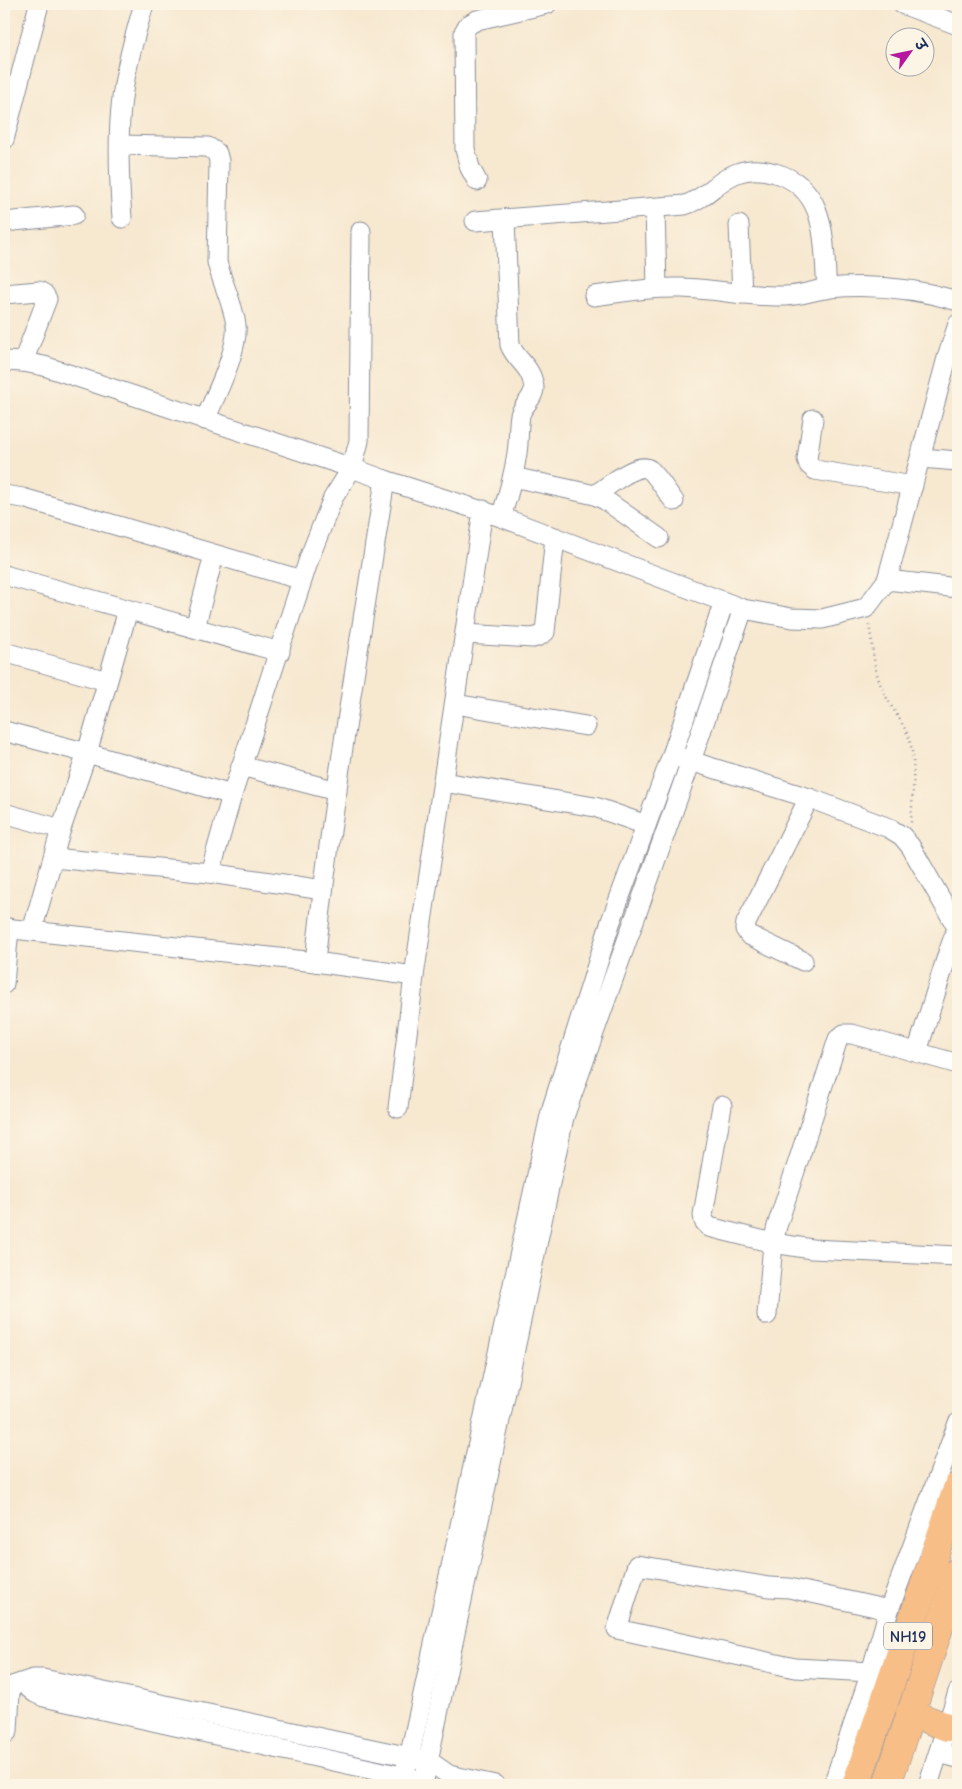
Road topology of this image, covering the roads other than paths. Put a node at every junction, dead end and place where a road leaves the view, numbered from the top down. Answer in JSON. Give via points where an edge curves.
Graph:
{"nodes":[{"id":1,"x":39,"y":4,"type":"edge"},
{"id":2,"x":144,"y":4,"type":"edge"},
{"id":3,"x":547,"y":4,"type":"edge"},
{"id":4,"x":902,"y":4,"type":"edge"},
{"id":5,"x":958,"y":25,"type":"edge"},
{"id":6,"x":4,"y":140,"type":"edge"},
{"id":7,"x":120,"y":145,"type":"junction"},
{"id":8,"x":477,"y":181,"type":"dead end"},
{"id":9,"x":655,"y":208,"type":"junction"},
{"id":10,"x":74,"y":215,"type":"dead end"},
{"id":11,"x":122,"y":218,"type":"dead end"},
{"id":12,"x":506,"y":219,"type":"junction"},
{"id":13,"x":475,"y":221,"type":"dead end"},
{"id":14,"x":4,"y":222,"type":"edge"},
{"id":15,"x":739,"y":225,"type":"dead end"},
{"id":16,"x":361,"y":232,"type":"dead end"},
{"id":17,"x":657,"y":288,"type":"junction"},
{"id":18,"x":827,"y":288,"type":"junction"},
{"id":19,"x":4,"y":294,"type":"edge"},
{"id":20,"x":742,"y":294,"type":"junction"},
{"id":21,"x":594,"y":296,"type":"dead end"},
{"id":22,"x":958,"y":301,"type":"edge"},
{"id":23,"x":958,"y":324,"type":"edge"},
{"id":24,"x":4,"y":361,"type":"edge"},
{"id":25,"x":23,"y":362,"type":"junction"},
{"id":26,"x":813,"y":419,"type":"dead end"},
{"id":27,"x":205,"y":420,"type":"junction"},
{"id":28,"x":921,"y":458,"type":"junction"},
{"id":29,"x":958,"y":461,"type":"edge"},
{"id":30,"x":352,"y":468,"type":"junction"},
{"id":31,"x":513,"y":477,"type":"junction"},
{"id":32,"x":384,"y":480,"type":"junction"},
{"id":33,"x":913,"y":486,"type":"junction"},
{"id":34,"x":4,"y":495,"type":"edge"},
{"id":35,"x":596,"y":495,"type":"junction"},
{"id":36,"x":674,"y":501,"type":"dead end"},
{"id":37,"x":483,"y":510,"type":"junction"},
{"id":38,"x":501,"y":517,"type":"junction"},
{"id":39,"x":555,"y":537,"type":"junction"},
{"id":40,"x":659,"y":538,"type":"dead end"},
{"id":41,"x":214,"y":555,"type":"junction"},
{"id":42,"x":4,"y":575,"type":"edge"},
{"id":43,"x":302,"y":580,"type":"junction"},
{"id":44,"x":887,"y":580,"type":"junction"},
{"id":45,"x":958,"y":588,"type":"edge"},
{"id":46,"x":724,"y":602,"type":"junction"},
{"id":47,"x":743,"y":609,"type":"junction"},
{"id":48,"x":128,"y":610,"type":"junction"},
{"id":49,"x":195,"y":628,"type":"junction"},
{"id":50,"x":465,"y":634,"type":"junction"},
{"id":51,"x":4,"y":652,"type":"edge"},
{"id":52,"x":280,"y":652,"type":"junction"},
{"id":53,"x":107,"y":681,"type":"junction"},
{"id":54,"x":455,"y":704,"type":"junction"},
{"id":55,"x":586,"y":726,"type":"dead end"},
{"id":56,"x":4,"y":731,"type":"edge"},
{"id":57,"x":87,"y":752,"type":"junction"},
{"id":58,"x":672,"y":755,"type":"junction"},
{"id":59,"x":691,"y":761,"type":"junction"},
{"id":60,"x":242,"y":766,"type":"junction"},
{"id":61,"x":443,"y":782,"type":"junction"},
{"id":62,"x":337,"y":791,"type":"junction"},
{"id":63,"x":232,"y":795,"type":"junction"},
{"id":64,"x":809,"y":798,"type":"junction"},
{"id":65,"x":4,"y":813,"type":"edge"},
{"id":66,"x":646,"y":825,"type":"junction"},
{"id":67,"x":61,"y":829,"type":"junction"},
{"id":68,"x":52,"y":858,"type":"junction"},
{"id":69,"x":210,"y":873,"type":"junction"},
{"id":70,"x":323,"y":890,"type":"junction"},
{"id":71,"x":6,"y":928,"type":"edge"},
{"id":72,"x":958,"y":928,"type":"edge"},
{"id":73,"x":32,"y":931,"type":"junction"},
{"id":74,"x":803,"y":961,"type":"dead end"},
{"id":75,"x":316,"y":962,"type":"junction"},
{"id":76,"x":414,"y":976,"type":"junction"},
{"id":77,"x":4,"y":984,"type":"edge"},
{"id":78,"x":917,"y":1052,"type":"junction"},
{"id":79,"x":958,"y":1064,"type":"edge"},
{"id":80,"x":722,"y":1106,"type":"dead end"},
{"id":81,"x":398,"y":1108,"type":"dead end"},
{"id":82,"x":774,"y":1243,"type":"junction"},
{"id":83,"x":958,"y":1256,"type":"edge"},
{"id":84,"x":767,"y":1315,"type":"dead end"},
{"id":85,"x":958,"y":1423,"type":"edge"},
{"id":86,"x":958,"y":1486,"type":"edge"},
{"id":87,"x":958,"y":1571,"type":"edge"},
{"id":88,"x":889,"y":1610,"type":"junction"},
{"id":89,"x":918,"y":1649,"type":"junction"},
{"id":90,"x":872,"y":1672,"type":"junction"},
{"id":91,"x":958,"y":1692,"type":"edge"},
{"id":92,"x":910,"y":1713,"type":"junction"},
{"id":93,"x":948,"y":1727,"type":"junction"},
{"id":94,"x":4,"y":1735,"type":"edge"},
{"id":95,"x":939,"y":1753,"type":"junction"},
{"id":96,"x":958,"y":1758,"type":"edge"},
{"id":97,"x":429,"y":1761,"type":"junction"},
{"id":98,"x":404,"y":1773,"type":"edge"},
{"id":99,"x":449,"y":1775,"type":"junction"},
{"id":100,"x":424,"y":1783,"type":"edge"},
{"id":101,"x":495,"y":1785,"type":"edge"},
{"id":102,"x":833,"y":1785,"type":"edge"},
{"id":103,"x":856,"y":1785,"type":"edge"},
{"id":104,"x":887,"y":1785,"type":"edge"},
{"id":105,"x":928,"y":1785,"type":"edge"}],
"edges":[{"from":1,"to":6,"type":"street"},
{"from":2,"to":7,"type":"street","via":[[125,76]]},
{"from":3,"to":8,"type":"street","via":[[477,20],[464,32],[465,149]]},
{"from":4,"to":5,"type":"street"},
{"from":7,"to":11,"type":"street"},
{"from":7,"to":27,"type":"street","via":[[208,147],[217,153],[217,262],[234,314],[236,337]]},
{"from":9,"to":12,"type":"street"},
{"from":9,"to":17,"type":"street"},
{"from":9,"to":18,"type":"street","via":[[694,202],[739,172],[764,170],[785,175],[804,189],[818,211]]},
{"from":10,"to":14,"type":"street"},
{"from":12,"to":13,"type":"street"},
{"from":12,"to":31,"type":"street","via":[[510,345],[525,364],[534,388],[520,414]]},
{"from":15,"to":20,"type":"street"},
{"from":16,"to":30,"type":"street","via":[[360,441]]},
{"from":17,"to":20,"type":"street"},
{"from":17,"to":21,"type":"street"},
{"from":18,"to":20,"type":"street","via":[[791,296]]},
{"from":18,"to":22,"type":"street","via":[[916,290]]},
{"from":19,"to":25,"type":"street","via":[[39,291],[47,300]]},
{"from":23,"to":28,"type":"street"},
{"from":24,"to":25,"type":"street"},
{"from":25,"to":27,"type":"street","via":[[44,366]]},
{"from":26,"to":33,"type":"street","via":[[807,459],[815,470]]},
{"from":27,"to":30,"type":"street"},
{"from":28,"to":29,"type":"street"},
{"from":28,"to":33,"type":"street"},
{"from":30,"to":32,"type":"street"},
{"from":30,"to":43,"type":"street","via":[[333,498]]},
{"from":31,"to":35,"type":"street"},
{"from":31,"to":38,"type":"street"},
{"from":32,"to":37,"type":"street"},
{"from":32,"to":62,"type":"street"},
{"from":33,"to":44,"type":"street"},
{"from":34,"to":41,"type":"street"},
{"from":35,"to":36,"type":"street","via":[[635,468],[643,467],[650,470]]},
{"from":35,"to":40,"type":"street"},
{"from":37,"to":38,"type":"street"},
{"from":37,"to":50,"type":"street"},
{"from":38,"to":39,"type":"street"},
{"from":39,"to":46,"type":"street"},
{"from":39,"to":50,"type":"street","via":[[544,632],[533,638]]},
{"from":41,"to":43,"type":"street"},
{"from":41,"to":49,"type":"street"},
{"from":42,"to":48,"type":"street"},
{"from":43,"to":52,"type":"street"},
{"from":44,"to":45,"type":"street"},
{"from":44,"to":47,"type":"street","via":[[866,608],[822,619],[792,618]]},
{"from":46,"to":47,"type":"street"},
{"from":46,"to":58,"type":"street"},
{"from":47,"to":59,"type":"street"},
{"from":48,"to":49,"type":"street"},
{"from":48,"to":53,"type":"street"},
{"from":49,"to":52,"type":"street"},
{"from":50,"to":54,"type":"street"},
{"from":51,"to":53,"type":"street"},
{"from":52,"to":60,"type":"street"},
{"from":53,"to":57,"type":"street"},
{"from":54,"to":55,"type":"street"},
{"from":54,"to":61,"type":"street"},
{"from":56,"to":57,"type":"street"},
{"from":57,"to":63,"type":"street"},
{"from":57,"to":67,"type":"street"},
{"from":58,"to":59,"type":"street"},
{"from":58,"to":66,"type":"street"},
{"from":59,"to":64,"type":"street"},
{"from":59,"to":97,"type":"street","via":[[564,1116]]},
{"from":60,"to":62,"type":"street"},
{"from":60,"to":63,"type":"street"},
{"from":61,"to":66,"type":"street","via":[[595,806]]},
{"from":61,"to":76,"type":"street"},
{"from":62,"to":70,"type":"street"},
{"from":63,"to":69,"type":"street"},
{"from":64,"to":72,"type":"street","via":[[902,836]]},
{"from":64,"to":74,"type":"street","via":[[745,929],[749,935]]},
{"from":65,"to":67,"type":"street"},
{"from":66,"to":98,"type":"street","via":[[550,1111]]},
{"from":67,"to":68,"type":"street"},
{"from":68,"to":69,"type":"street"},
{"from":68,"to":73,"type":"street"},
{"from":69,"to":70,"type":"street"},
{"from":70,"to":75,"type":"street"},
{"from":71,"to":73,"type":"street"},
{"from":71,"to":77,"type":"street"},
{"from":72,"to":78,"type":"street"},
{"from":73,"to":75,"type":"street"},
{"from":75,"to":76,"type":"street"},
{"from":76,"to":81,"type":"street"},
{"from":78,"to":79,"type":"street"},
{"from":78,"to":82,"type":"street","via":[[852,1034],[844,1034],[838,1039]]},
{"from":80,"to":82,"type":"street","via":[[704,1222],[717,1230]]},
{"from":82,"to":83,"type":"street","via":[[812,1249]]},
{"from":82,"to":84,"type":"street"},
{"from":85,"to":88,"type":"street"},
{"from":86,"to":89,"type":"highway","number":"NH19"},
{"from":87,"to":89,"type":"highway","number":"NH19"},
{"from":88,"to":90,"type":"street"},
{"from":88,"to":90,"type":"street","via":[[789,1588],[637,1565],[616,1629],[795,1668]]},
{"from":89,"to":92,"type":"highway","number":"NH19"},
{"from":89,"to":103,"type":"highway","number":"NH19"},
{"from":90,"to":102,"type":"street"},
{"from":91,"to":93,"type":"street"},
{"from":92,"to":93,"type":"highway"},
{"from":92,"to":104,"type":"highway","number":"NH19"},
{"from":93,"to":95,"type":"street"},
{"from":94,"to":98,"type":"street","via":[[8,1731],[12,1686],[24,1684],[44,1697]]},
{"from":95,"to":96,"type":"street"},
{"from":95,"to":105,"type":"street"},
{"from":97,"to":98,"type":"street"},
{"from":97,"to":99,"type":"street"},
{"from":97,"to":100,"type":"street"},
{"from":98,"to":100,"type":"street"},
{"from":99,"to":100,"type":"street"},
{"from":99,"to":101,"type":"street"}]}
